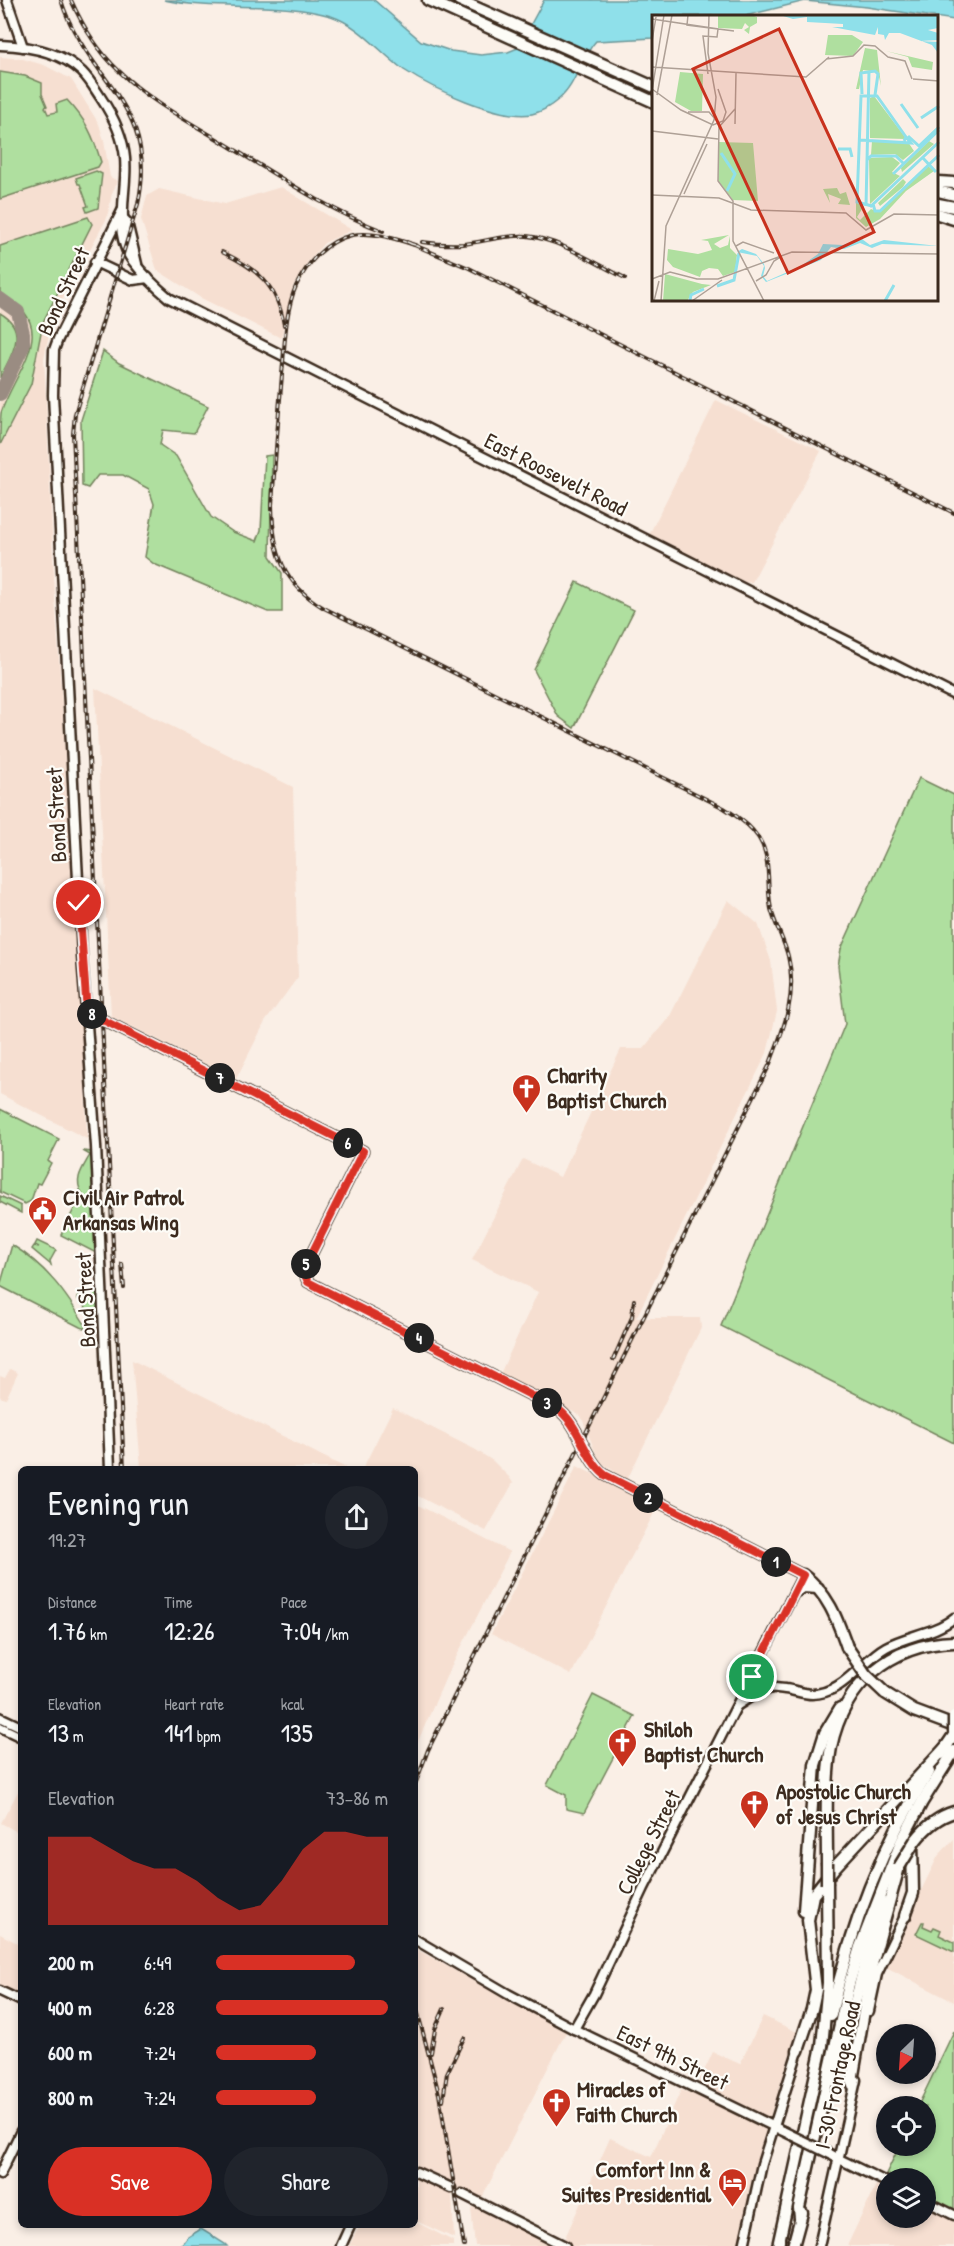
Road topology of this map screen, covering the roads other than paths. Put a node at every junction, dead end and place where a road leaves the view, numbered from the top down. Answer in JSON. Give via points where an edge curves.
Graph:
{"nodes":[{"id":1,"x":7,"y":0,"type":"edge"},
{"id":2,"x":428,"y":0,"type":"edge"},
{"id":3,"x":459,"y":0,"type":"edge"},
{"id":4,"x":0,"y":45,"type":"edge"},
{"id":5,"x":23,"y":47,"type":"junction"},
{"id":6,"x":652,"y":86,"type":"edge"},
{"id":7,"x":652,"y":101,"type":"edge"},
{"id":8,"x":939,"y":182,"type":"edge"},
{"id":9,"x":954,"y":183,"type":"edge"},
{"id":10,"x":939,"y":191,"type":"edge"},
{"id":11,"x":954,"y":195,"type":"edge"},
{"id":12,"x":939,"y":204,"type":"edge"},
{"id":13,"x":954,"y":207,"type":"edge"},
{"id":14,"x":939,"y":214,"type":"edge"},
{"id":15,"x":123,"y":215,"type":"junction"},
{"id":16,"x":954,"y":219,"type":"edge"},
{"id":17,"x":95,"y":262,"type":"junction"},
{"id":18,"x":148,"y":278,"type":"junction"},
{"id":19,"x":954,"y":695,"type":"edge"},
{"id":20,"x":87,"y":1012,"type":"junction"},
{"id":21,"x":110,"y":1466,"type":"edge"},
{"id":22,"x":803,"y":1575,"type":"junction"},
{"id":23,"x":818,"y":1588,"type":"junction"},
{"id":24,"x":796,"y":1591,"type":"junction"},
{"id":25,"x":954,"y":1618,"type":"edge"},
{"id":26,"x":954,"y":1642,"type":"edge"},
{"id":27,"x":750,"y":1681,"type":"junction"},
{"id":28,"x":773,"y":1688,"type":"junction"},
{"id":29,"x":758,"y":1692,"type":"junction"},
{"id":30,"x":848,"y":1703,"type":"junction"},
{"id":31,"x":738,"y":1706,"type":"junction"},
{"id":32,"x":928,"y":1714,"type":"junction"},
{"id":33,"x":0,"y":1717,"type":"edge"},
{"id":34,"x":954,"y":1719,"type":"edge"},
{"id":35,"x":18,"y":1726,"type":"edge"},
{"id":36,"x":954,"y":1726,"type":"edge"},
{"id":37,"x":0,"y":1727,"type":"edge"},
{"id":38,"x":954,"y":1733,"type":"edge"},
{"id":39,"x":18,"y":1736,"type":"edge"},
{"id":40,"x":949,"y":1752,"type":"edge"},
{"id":41,"x":954,"y":1812,"type":"edge"},
{"id":42,"x":899,"y":1867,"type":"junction"},
{"id":43,"x":905,"y":1916,"type":"joint"},
{"id":44,"x":418,"y":1941,"type":"edge"},
{"id":45,"x":813,"y":1960,"type":"junction"},
{"id":46,"x":0,"y":1991,"type":"edge"},
{"id":47,"x":18,"y":2000,"type":"edge"},
{"id":48,"x":574,"y":2029,"type":"junction"},
{"id":49,"x":822,"y":2046,"type":"junction"},
{"id":50,"x":798,"y":2051,"type":"joint"},
{"id":51,"x":853,"y":2085,"type":"junction"},
{"id":52,"x":773,"y":2127,"type":"junction"},
{"id":53,"x":18,"y":2138,"type":"edge"},
{"id":54,"x":835,"y":2157,"type":"junction"},
{"id":55,"x":418,"y":2173,"type":"edge"},
{"id":56,"x":0,"y":2174,"type":"edge"},
{"id":57,"x":876,"y":2177,"type":"edge"},
{"id":58,"x":451,"y":2188,"type":"dead end"},
{"id":59,"x":462,"y":2194,"type":"dead end"},
{"id":60,"x":936,"y":2206,"type":"edge"},
{"id":61,"x":954,"y":2215,"type":"edge"},
{"id":62,"x":800,"y":2218,"type":"junction"},
{"id":63,"x":349,"y":2228,"type":"edge"},
{"id":64,"x":341,"y":2246,"type":"edge"},
{"id":65,"x":565,"y":2246,"type":"edge"},
{"id":66,"x":744,"y":2246,"type":"edge"},
{"id":67,"x":778,"y":2246,"type":"edge"},
{"id":68,"x":794,"y":2246,"type":"edge"},
{"id":69,"x":819,"y":2246,"type":"edge"}],
"edges":[{"from":1,"to":5,"type":"main road"},
{"from":2,"to":7,"type":"highway"},
{"from":3,"to":6,"type":"highway"},
{"from":4,"to":5,"type":"main road","name":"East Roosevelt Road"},
{"from":5,"to":15,"type":"main road","name":"East Roosevelt Road","via":[[50,53],[78,68],[108,108],[124,151]]},
{"from":8,"to":9,"type":"highway"},
{"from":10,"to":11,"type":"highway"},
{"from":12,"to":13,"type":"highway"},
{"from":14,"to":16,"type":"highway"},
{"from":15,"to":17,"type":"main road","name":"Bond Street"},
{"from":15,"to":18,"type":"main road","name":"East Roosevelt Road","via":[[137,264]]},
{"from":17,"to":18,"type":"main road","via":[[133,280]]},
{"from":17,"to":20,"type":"main road","name":"Bond Street","via":[[54,350],[53,395]]},
{"from":18,"to":19,"type":"main road","name":"East Roosevelt Road","via":[[181,306]]},
{"from":20,"to":21,"type":"main road","name":"Bond Street"},
{"from":20,"to":22,"type":"main road","via":[[363,1151],[306,1265],[308,1282],[556,1408],[605,1475]]},
{"from":22,"to":23,"type":"highway"},
{"from":22,"to":24,"type":"main road","name":"College Street"},
{"from":23,"to":24,"type":"highway","via":[[803,1587]]},
{"from":23,"to":32,"type":"highway","bridge":true,"via":[[830,1604],[847,1647],[866,1675],[885,1693]]},
{"from":24,"to":27,"type":"main road","name":"College Street"},
{"from":25,"to":28,"type":"main road","via":[[884,1648],[829,1691],[811,1694]]},
{"from":26,"to":30,"type":"highway","via":[[918,1647],[887,1661],[870,1674]]},
{"from":27,"to":28,"type":"main road"},
{"from":27,"to":29,"type":"main road"},
{"from":27,"to":31,"type":"main road","name":"College Street"},
{"from":28,"to":29,"type":"main road"},
{"from":29,"to":31,"type":"main road"},
{"from":30,"to":45,"type":"highway","via":[[840,1707],[829,1724],[815,1765],[804,1908]]},
{"from":30,"to":49,"type":"highway","bridge":true,"via":[[830,1756],[828,1983]]},
{"from":31,"to":48,"type":"main road","name":"College Street"},
{"from":32,"to":34,"type":"highway"},
{"from":32,"to":36,"type":"highway"},
{"from":33,"to":35,"type":"main road"},
{"from":34,"to":38,"type":"highway","bridge":true},
{"from":37,"to":39,"type":"main road"},
{"from":38,"to":40,"type":"highway"},
{"from":40,"to":43,"type":"highway","via":[[913,1834],[913,1893]]},
{"from":40,"to":45,"type":"highway","via":[[817,1889],[808,1911]]},
{"from":40,"to":49,"type":"highway","via":[[899,1824],[872,1880],[844,1958]]},
{"from":40,"to":62,"type":"highway","via":[[901,1842],[860,1947],[799,2208]]},
{"from":41,"to":42,"type":"highway","bridge":true,"via":[[923,1830]]},
{"from":42,"to":51,"type":"highway","via":[[872,1964]]},
{"from":42,"to":62,"type":"highway","via":[[870,1943]]},
{"from":43,"to":51,"type":"main road","name":"I-30 Frontage Road","via":[[877,1974]]},
{"from":44,"to":48,"type":"main road","name":"East 9th Street"},
{"from":45,"to":50,"type":"highway","via":[[814,1999]]},
{"from":46,"to":47,"type":"main road"},
{"from":48,"to":52,"type":"main road","name":"East 9th Street"},
{"from":49,"to":67,"type":"highway"},
{"from":50,"to":52,"type":"main road","name":"I-30 Frontage Road"},
{"from":51,"to":54,"type":"main road","name":"I-30 Frontage Road"},
{"from":52,"to":54,"type":"main road","name":"East 9th Street","bridge":true},
{"from":52,"to":66,"type":"main road","name":"I-30 Frontage Road"},
{"from":53,"to":56,"type":"main road"},
{"from":54,"to":57,"type":"main road","name":"East 9th Street"},
{"from":54,"to":69,"type":"main road","name":"I-30 Frontage Road"},
{"from":55,"to":58,"type":"main road"},
{"from":59,"to":65,"type":"main road"},
{"from":60,"to":61,"type":"main road"},
{"from":62,"to":68,"type":"highway"},
{"from":63,"to":64,"type":"main road"}]}
